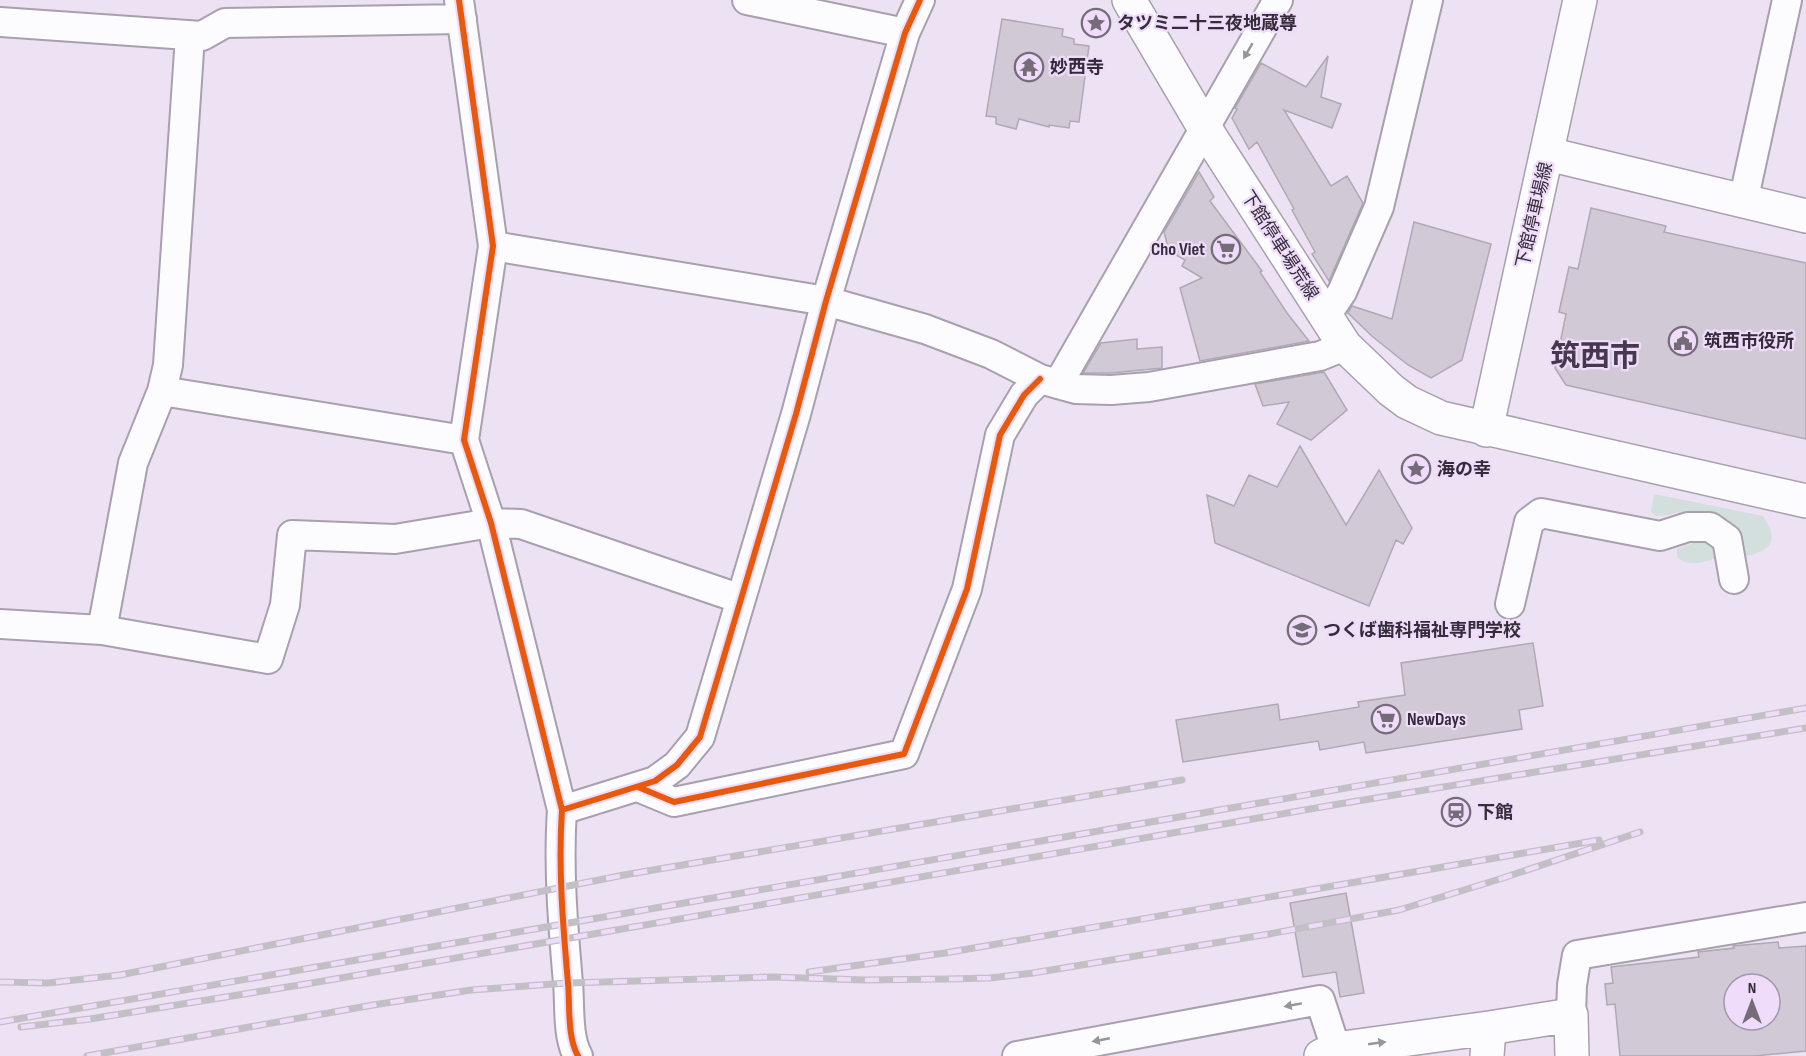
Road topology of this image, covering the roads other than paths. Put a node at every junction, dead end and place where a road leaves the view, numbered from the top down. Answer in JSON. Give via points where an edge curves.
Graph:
{"nodes":[{"id":1,"x":747,"y":0,"type":"edge"},
{"id":2,"x":920,"y":0,"type":"edge"},
{"id":3,"x":1129,"y":0,"type":"edge"},
{"id":4,"x":1278,"y":0,"type":"edge"},
{"id":5,"x":1428,"y":0,"type":"edge"},
{"id":6,"x":1580,"y":0,"type":"edge"},
{"id":7,"x":1787,"y":0,"type":"edge"},
{"id":8,"x":461,"y":9,"type":"edge"},
{"id":9,"x":226,"y":11,"type":"edge"},
{"id":10,"x":0,"y":22,"type":"edge"},
{"id":11,"x":905,"y":33,"type":"junction"},
{"id":12,"x":190,"y":36,"type":"junction"},
{"id":13,"x":1204,"y":127,"type":"junction"},
{"id":14,"x":1548,"y":154,"type":"junction"},
{"id":15,"x":1743,"y":202,"type":"junction"},
{"id":16,"x":1806,"y":216,"type":"edge"},
{"id":17,"x":493,"y":246,"type":"junction"},
{"id":18,"x":826,"y":301,"type":"junction"},
{"id":19,"x":1325,"y":317,"type":"junction"},
{"id":20,"x":1345,"y":346,"type":"junction"},
{"id":21,"x":1049,"y":381,"type":"junction"},
{"id":22,"x":162,"y":391,"type":"junction"},
{"id":23,"x":1486,"y":430,"type":"junction"},
{"id":24,"x":464,"y":440,"type":"junction"},
{"id":25,"x":1806,"y":501,"type":"edge"},
{"id":26,"x":491,"y":523,"type":"junction"},
{"id":27,"x":1734,"y":579,"type":"dead end"},
{"id":28,"x":741,"y":599,"type":"junction"},
{"id":29,"x":1510,"y":604,"type":"dead end"},
{"id":30,"x":0,"y":624,"type":"edge"},
{"id":31,"x":102,"y":630,"type":"junction"},
{"id":32,"x":638,"y":787,"type":"junction"},
{"id":33,"x":562,"y":810,"type":"junction"},
{"id":34,"x":1806,"y":917,"type":"edge"},
{"id":35,"x":1571,"y":1015,"type":"junction"},
{"id":36,"x":1488,"y":1042,"type":"edge"},
{"id":37,"x":1442,"y":1045,"type":"edge"},
{"id":38,"x":1329,"y":1052,"type":"edge"},
{"id":39,"x":578,"y":1056,"type":"edge"},
{"id":40,"x":1017,"y":1056,"type":"edge"},
{"id":41,"x":1572,"y":1056,"type":"edge"}],
"edges":[{"from":1,"to":11,"type":"street"},
{"from":2,"to":11,"type":"street"},
{"from":3,"to":13,"type":"main road","name":"下館停車場荒線"},
{"from":4,"to":13,"type":"street","one_way":true},
{"from":5,"to":19,"type":"street","via":[[1379,207],[1342,292]]},
{"from":6,"to":14,"type":"main road","name":"下館停車場線"},
{"from":7,"to":15,"type":"street"},
{"from":8,"to":9,"type":"street"},
{"from":8,"to":17,"type":"street"},
{"from":9,"to":12,"type":"street","via":[[202,36]]},
{"from":10,"to":12,"type":"street"},
{"from":11,"to":18,"type":"street"},
{"from":12,"to":22,"type":"street","via":[[168,365]]},
{"from":13,"to":19,"type":"main road","name":"下館停車場荒線"},
{"from":13,"to":21,"type":"street"},
{"from":14,"to":15,"type":"main road"},
{"from":14,"to":23,"type":"main road","name":"下館停車場線"},
{"from":15,"to":16,"type":"main road"},
{"from":17,"to":18,"type":"street"},
{"from":17,"to":24,"type":"street"},
{"from":18,"to":21,"type":"street","via":[[925,329]]},
{"from":18,"to":28,"type":"street"},
{"from":19,"to":20,"type":"main road","name":"下館停車場荒線"},
{"from":20,"to":21,"type":"street","via":[[1320,356],[1149,387],[1076,389]]},
{"from":20,"to":23,"type":"main road","name":"下館停車場荒線","via":[[1407,402],[1441,418]]},
{"from":21,"to":32,"type":"street","via":[[1024,395],[1000,435],[967,589],[904,754],[674,802]]},
{"from":22,"to":24,"type":"street"},
{"from":22,"to":31,"type":"street","via":[[133,463]]},
{"from":23,"to":25,"type":"main road","name":"下館停車場荒線"},
{"from":24,"to":26,"type":"street"},
{"from":26,"to":28,"type":"street","via":[[521,524]]},
{"from":26,"to":31,"type":"street","via":[[395,539],[292,534],[285,605],[268,658]]},
{"from":26,"to":33,"type":"street"},
{"from":27,"to":29,"type":"street","via":[[1726,538],[1710,527],[1688,527],[1660,536],[1541,513],[1529,522]]},
{"from":28,"to":32,"type":"street","via":[[700,738],[677,765],[655,781]]},
{"from":30,"to":31,"type":"street"},
{"from":32,"to":33,"type":"street"},
{"from":33,"to":39,"type":"street","via":[[566,968]]},
{"from":34,"to":35,"type":"street","via":[[1577,955]]},
{"from":35,"to":36,"type":"main road"},
{"from":35,"to":41,"type":"main road"},
{"from":36,"to":37,"type":"main road"},
{"from":38,"to":37,"type":"main road","one_way":true},
{"from":38,"to":40,"type":"street","one_way":true,"via":[[1320,1000]]}]}
